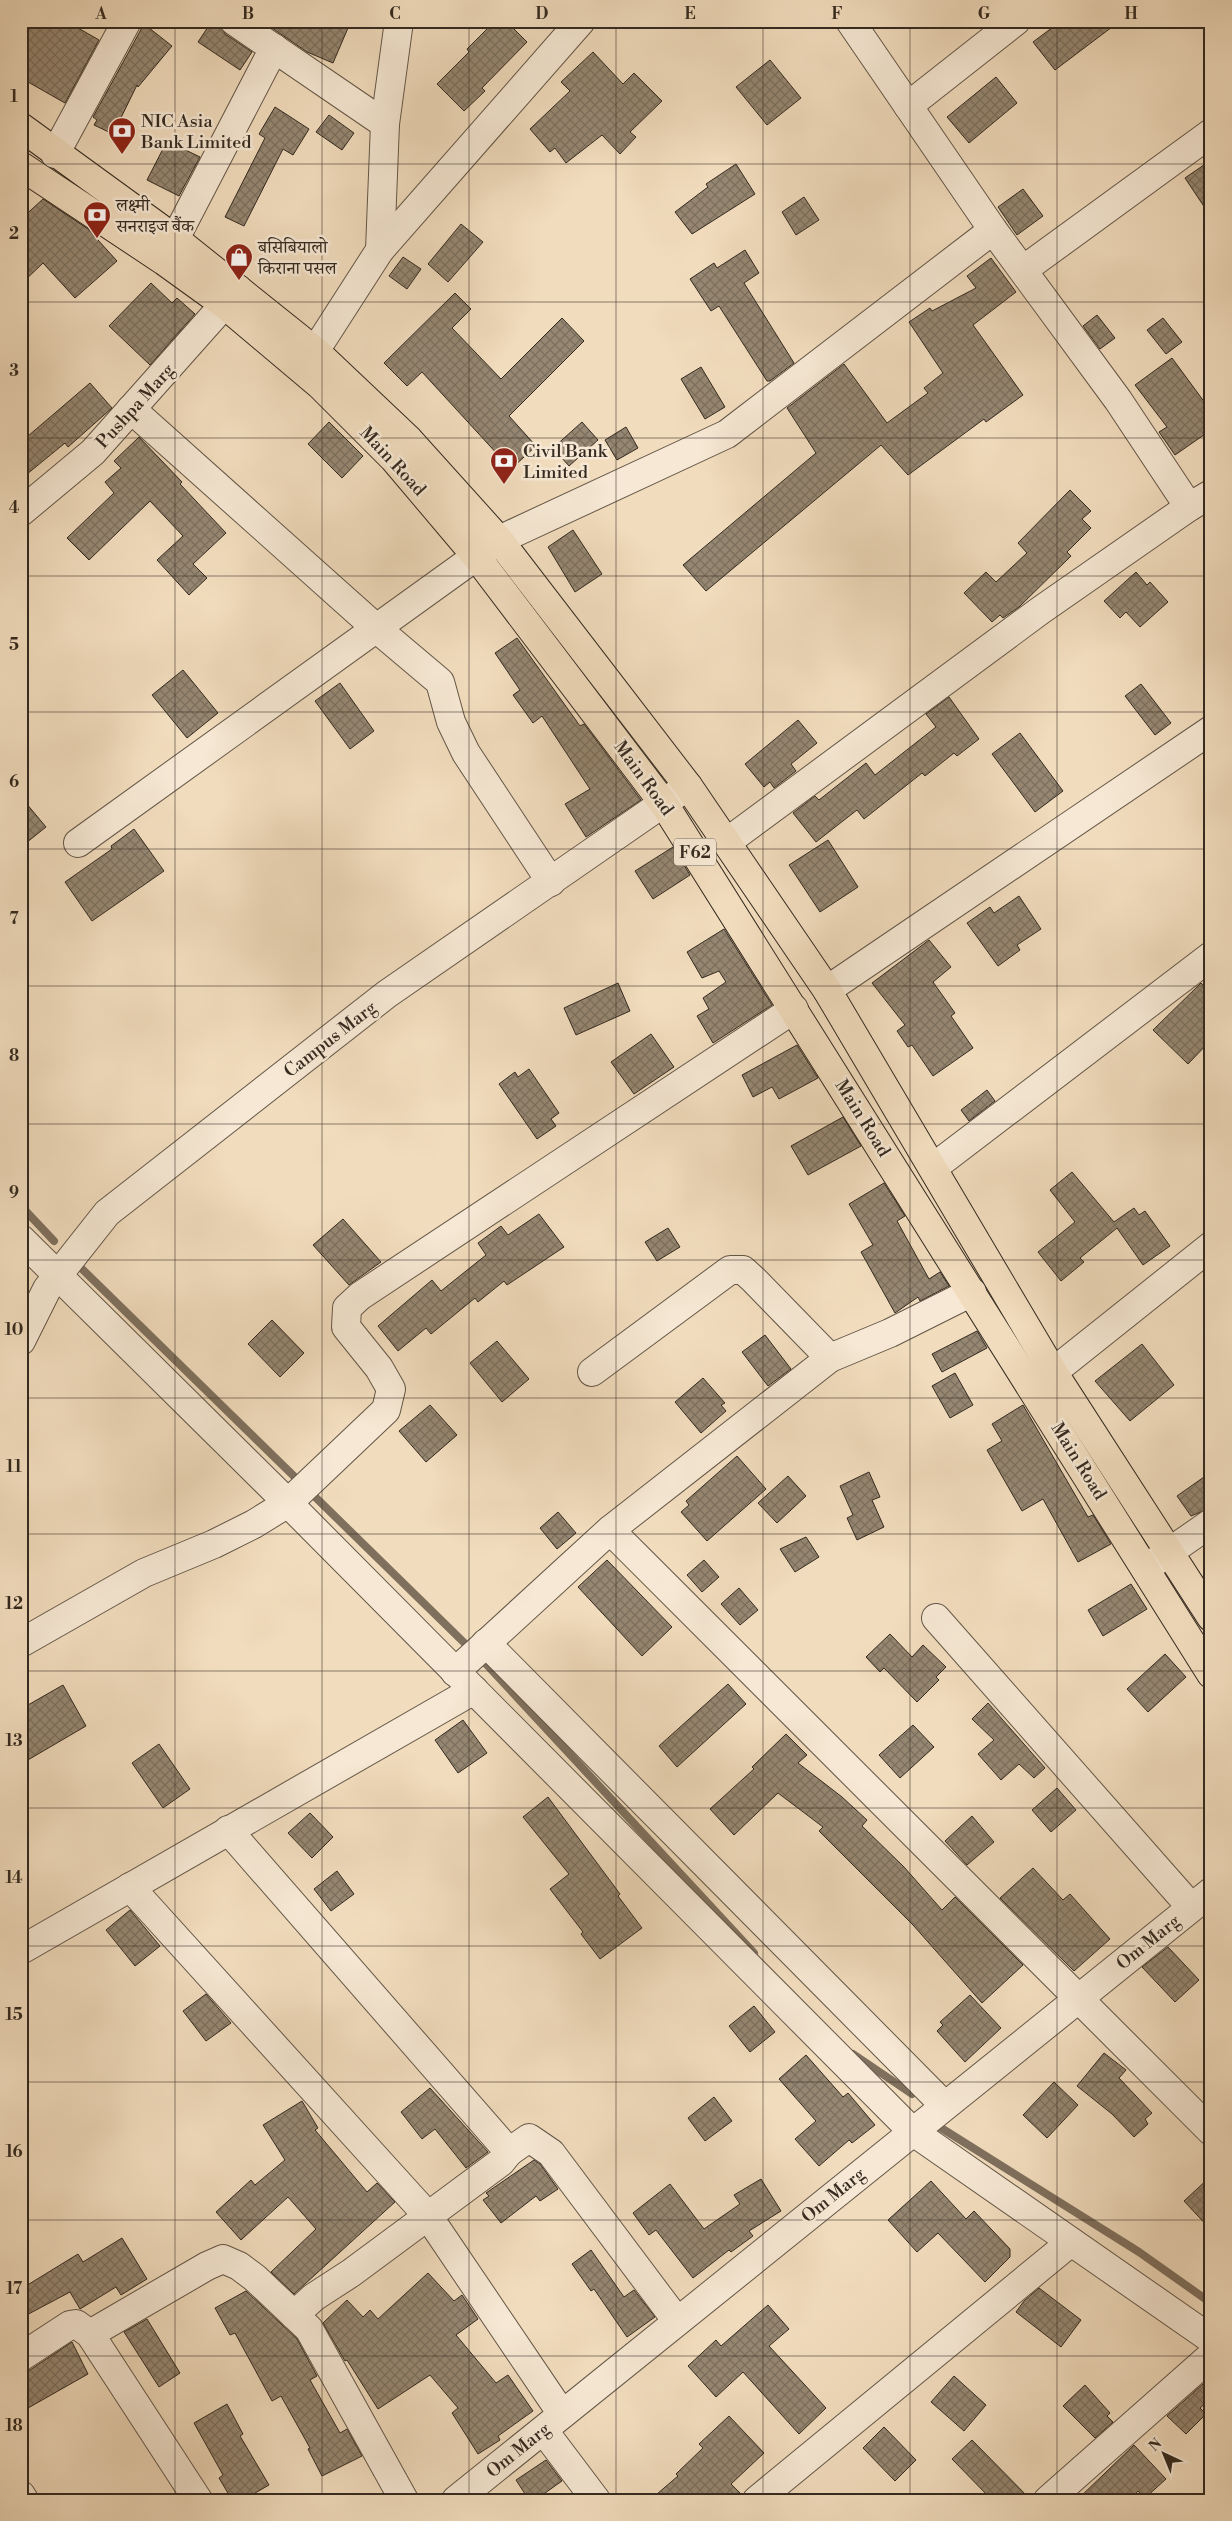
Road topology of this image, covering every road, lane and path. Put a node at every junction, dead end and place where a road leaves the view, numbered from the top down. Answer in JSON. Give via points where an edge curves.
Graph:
{"nodes":[{"id":1,"x":127,"y":21,"type":"edge"},
{"id":2,"x":234,"y":21,"type":"edge"},
{"id":3,"x":399,"y":21,"type":"edge"},
{"id":4,"x":582,"y":21,"type":"edge"},
{"id":5,"x":1016,"y":21,"type":"edge"},
{"id":6,"x":853,"y":23,"type":"edge"},
{"id":7,"x":274,"y":48,"type":"junction"},
{"id":8,"x":908,"y":106,"type":"junction"},
{"id":9,"x":385,"y":124,"type":"junction"},
{"id":10,"x":21,"y":127,"type":"edge"},
{"id":11,"x":1211,"y":133,"type":"edge"},
{"id":12,"x":54,"y":154,"type":"junction"},
{"id":13,"x":21,"y":166,"type":"edge"},
{"id":14,"x":993,"y":230,"type":"junction"},
{"id":15,"x":169,"y":250,"type":"junction"},
{"id":16,"x":380,"y":250,"type":"junction"},
{"id":17,"x":1023,"y":270,"type":"junction"},
{"id":18,"x":231,"y":297,"type":"junction"},
{"id":19,"x":315,"y":351,"type":"junction"},
{"id":20,"x":131,"y":409,"type":"junction"},
{"id":21,"x":1200,"y":500,"type":"edge"},
{"id":22,"x":21,"y":512,"type":"edge"},
{"id":23,"x":499,"y":540,"type":"junction"},
{"id":24,"x":476,"y":556,"type":"junction"},
{"id":25,"x":376,"y":628,"type":"junction"},
{"id":26,"x":1211,"y":730,"type":"edge"},
{"id":27,"x":688,"y":786,"type":"junction"},
{"id":28,"x":664,"y":804,"type":"junction"},
{"id":29,"x":727,"y":842,"type":"junction"},
{"id":30,"x":78,"y":843,"type":"dead end"},
{"id":31,"x":551,"y":882,"type":"junction"},
{"id":32,"x":1211,"y":956,"type":"edge"},
{"id":33,"x":827,"y":990,"type":"junction"},
{"id":34,"x":794,"y":1009,"type":"junction"},
{"id":35,"x":934,"y":1167,"type":"junction"},
{"id":36,"x":21,"y":1239,"type":"edge"},
{"id":37,"x":1211,"y":1246,"type":"edge"},
{"id":38,"x":58,"y":1275,"type":"junction"},
{"id":39,"x":972,"y":1292,"type":"junction"},
{"id":40,"x":21,"y":1341,"type":"edge"},
{"id":41,"x":830,"y":1358,"type":"junction"},
{"id":42,"x":592,"y":1372,"type":"dead end"},
{"id":43,"x":1053,"y":1372,"type":"junction"},
{"id":44,"x":288,"y":1503,"type":"junction"},
{"id":45,"x":1211,"y":1523,"type":"edge"},
{"id":46,"x":610,"y":1530,"type":"junction"},
{"id":47,"x":1169,"y":1551,"type":"junction"},
{"id":48,"x":1146,"y":1568,"type":"junction"},
{"id":49,"x":1211,"y":1617,"type":"edge"},
{"id":50,"x":936,"y":1618,"type":"dead end"},
{"id":51,"x":21,"y":1643,"type":"edge"},
{"id":52,"x":472,"y":1664,"type":"junction"},
{"id":53,"x":1211,"y":1674,"type":"edge"},
{"id":54,"x":228,"y":1830,"type":"junction"},
{"id":55,"x":130,"y":1887,"type":"junction"},
{"id":56,"x":1201,"y":1899,"type":"edge"},
{"id":57,"x":21,"y":1950,"type":"edge"},
{"id":58,"x":1078,"y":2000,"type":"junction"},
{"id":59,"x":944,"y":2105,"type":"junction"},
{"id":60,"x":912,"y":2131,"type":"junction"},
{"id":61,"x":1211,"y":2131,"type":"edge"},
{"id":62,"x":509,"y":2152,"type":"junction"},
{"id":63,"x":428,"y":2216,"type":"junction"},
{"id":64,"x":1071,"y":2242,"type":"junction"},
{"id":65,"x":294,"y":2315,"type":"junction"},
{"id":66,"x":677,"y":2321,"type":"junction"},
{"id":67,"x":90,"y":2334,"type":"junction"},
{"id":68,"x":1211,"y":2339,"type":"edge"},
{"id":69,"x":21,"y":2356,"type":"edge"},
{"id":70,"x":1211,"y":2356,"type":"edge"},
{"id":71,"x":553,"y":2422,"type":"junction"},
{"id":72,"x":21,"y":2495,"type":"edge"},
{"id":73,"x":24,"y":2500,"type":"edge"},
{"id":74,"x":198,"y":2500,"type":"edge"},
{"id":75,"x":404,"y":2500,"type":"edge"},
{"id":76,"x":456,"y":2500,"type":"edge"},
{"id":77,"x":596,"y":2500,"type":"edge"},
{"id":78,"x":757,"y":2500,"type":"edge"},
{"id":79,"x":1048,"y":2500,"type":"edge"}],
"edges":[{"from":1,"to":12,"type":"street"},
{"from":2,"to":7,"type":"street"},
{"from":3,"to":9,"type":"street"},
{"from":4,"to":16,"type":"street"},
{"from":5,"to":8,"type":"street"},
{"from":6,"to":8,"type":"street"},
{"from":7,"to":9,"type":"street"},
{"from":7,"to":15,"type":"street"},
{"from":8,"to":14,"type":"street"},
{"from":9,"to":16,"type":"street"},
{"from":10,"to":12,"type":"main road","name":"Main Road","number":"F62"},
{"from":11,"to":17,"type":"street"},
{"from":12,"to":15,"type":"main road","name":"Main Road","number":"F62"},
{"from":13,"to":15,"type":"main road","name":"Main Road","number":"F62"},
{"from":14,"to":17,"type":"street"},
{"from":14,"to":23,"type":"street","via":[[727,434]]},
{"from":15,"to":18,"type":"main road","name":"Main Road","number":"F62"},
{"from":16,"to":19,"type":"street"},
{"from":17,"to":21,"type":"street","via":[[1118,400]]},
{"from":18,"to":19,"type":"main road","name":"Main Road","number":"F62"},
{"from":18,"to":20,"type":"street","name":"Pushpa Marg"},
{"from":18,"to":24,"type":"main road","name":"Main Road","number":"F62","via":[[394,459]]},
{"from":19,"to":23,"type":"main road","name":"Main Road","number":"F62","via":[[409,440]]},
{"from":20,"to":22,"type":"street","name":"Pushpa Marg","via":[[93,452]]},
{"from":20,"to":25,"type":"street"},
{"from":21,"to":29,"type":"street","via":[[1041,610]]},
{"from":23,"to":24,"type":"street"},
{"from":23,"to":27,"type":"main road","name":"Main Road","number":"F62"},
{"from":24,"to":25,"type":"street"},
{"from":24,"to":28,"type":"main road","name":"Main Road","number":"F62"},
{"from":25,"to":30,"type":"street"},
{"from":25,"to":31,"type":"street","via":[[440,682],[451,722],[466,753]]},
{"from":26,"to":33,"type":"street"},
{"from":27,"to":28,"type":"street","name":"Campus Marg"},
{"from":27,"to":29,"type":"main road","name":"Main Road","number":"F62"},
{"from":28,"to":31,"type":"street","name":"Campus Marg"},
{"from":28,"to":34,"type":"main road","name":"Main Road","number":"F62"},
{"from":29,"to":33,"type":"main road","name":"Main Road","number":"F62"},
{"from":31,"to":38,"type":"street","name":"Campus Marg","via":[[387,994],[107,1213]]},
{"from":32,"to":35,"type":"street"},
{"from":33,"to":35,"type":"main road","name":"Main Road","number":"F62"},
{"from":34,"to":39,"type":"main road","name":"Main Road","number":"F62"},
{"from":34,"to":44,"type":"street","via":[[360,1296],[347,1308],[346,1326],[391,1389],[386,1410]]},
{"from":35,"to":43,"type":"main road","name":"Main Road","number":"F62"},
{"from":36,"to":38,"type":"street"},
{"from":37,"to":43,"type":"street"},
{"from":38,"to":40,"type":"street","name":"Campus Marg","via":[[47,1289]]},
{"from":38,"to":44,"type":"street"},
{"from":39,"to":41,"type":"street"},
{"from":39,"to":48,"type":"main road","name":"Main Road","number":"F62"},
{"from":41,"to":42,"type":"street","via":[[743,1270],[730,1270]]},
{"from":41,"to":46,"type":"street"},
{"from":43,"to":47,"type":"main road","name":"Main Road","number":"F62"},
{"from":44,"to":51,"type":"street","via":[[214,1544],[144,1573]]},
{"from":44,"to":52,"type":"street"},
{"from":45,"to":47,"type":"street"},
{"from":46,"to":52,"type":"street"},
{"from":46,"to":58,"type":"street"},
{"from":47,"to":48,"type":"street"},
{"from":47,"to":49,"type":"main road","name":"Main Road","number":"F62"},
{"from":48,"to":53,"type":"main road","name":"Main Road","number":"F62"},
{"from":50,"to":56,"type":"street"},
{"from":52,"to":54,"type":"street"},
{"from":52,"to":59,"type":"street"},
{"from":52,"to":60,"type":"street"},
{"from":54,"to":55,"type":"street"},
{"from":54,"to":62,"type":"street"},
{"from":55,"to":57,"type":"street"},
{"from":55,"to":63,"type":"street"},
{"from":56,"to":58,"type":"street","name":"Om Marg"},
{"from":58,"to":59,"type":"street","name":"Om Marg"},
{"from":58,"to":61,"type":"street"},
{"from":59,"to":60,"type":"street","name":"Om Marg"},
{"from":60,"to":64,"type":"street"},
{"from":60,"to":66,"type":"street","name":"Om Marg"},
{"from":62,"to":63,"type":"street"},
{"from":62,"to":66,"type":"street","via":[[529,2138],[551,2153]]},
{"from":63,"to":65,"type":"street","via":[[314,2296]]},
{"from":63,"to":71,"type":"street"},
{"from":64,"to":68,"type":"street"},
{"from":64,"to":78,"type":"street"},
{"from":65,"to":67,"type":"street","via":[[255,2278],[223,2259]]},
{"from":65,"to":75,"type":"street","via":[[309,2329]]},
{"from":66,"to":71,"type":"street","name":"Om Marg"},
{"from":67,"to":69,"type":"street","via":[[76,2324],[70,2325]]},
{"from":67,"to":74,"type":"street"},
{"from":70,"to":79,"type":"street"},
{"from":71,"to":76,"type":"street","name":"Om Marg"},
{"from":71,"to":77,"type":"street"},
{"from":72,"to":73,"type":"street"}]}
